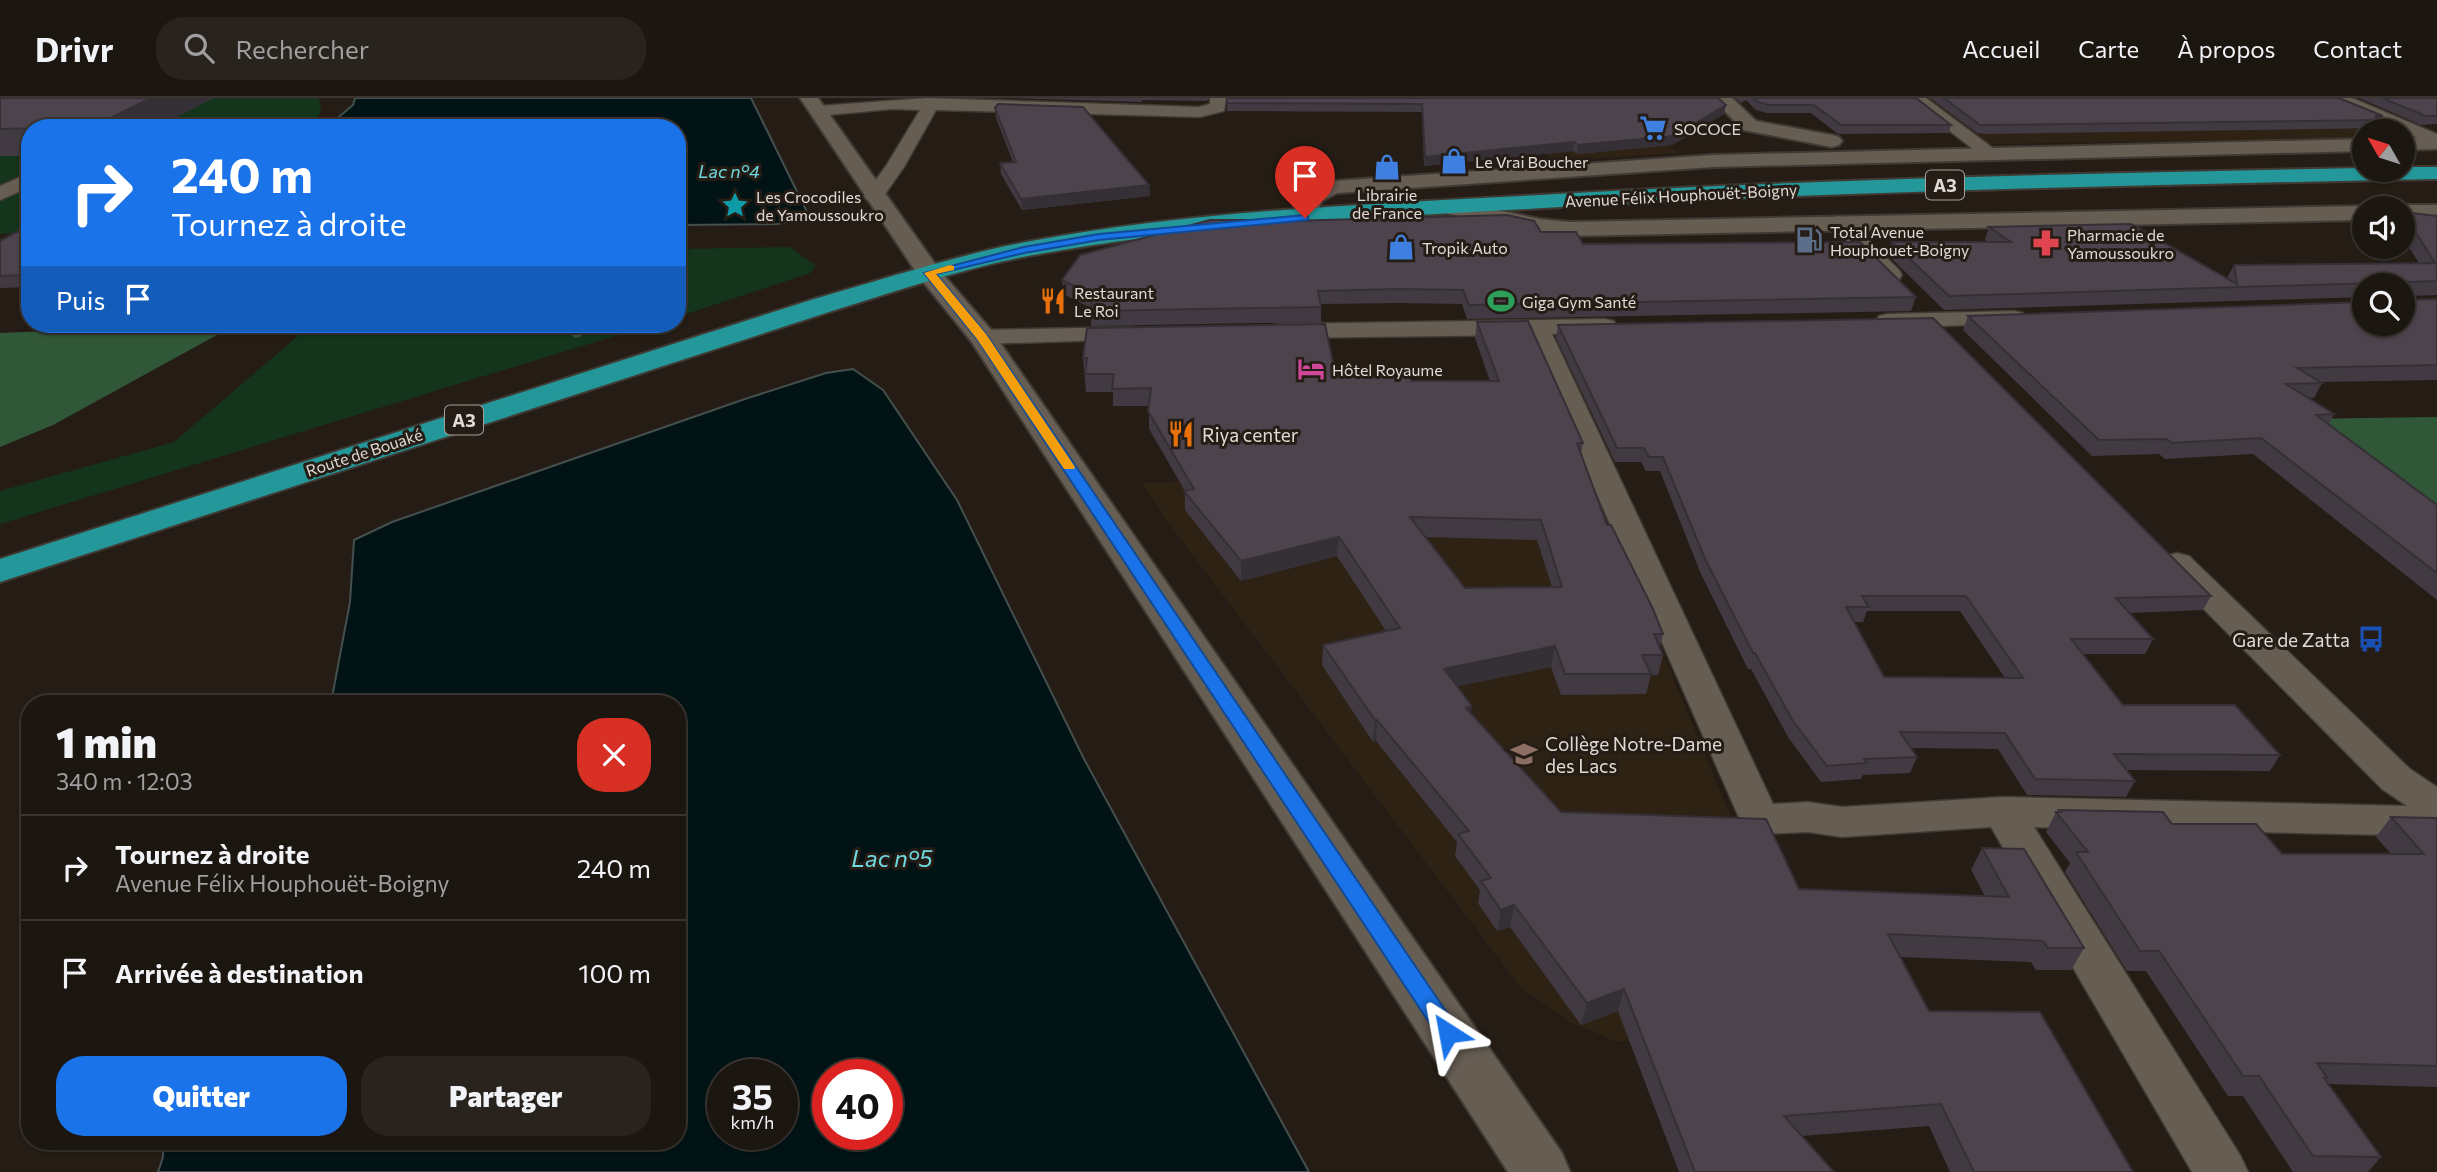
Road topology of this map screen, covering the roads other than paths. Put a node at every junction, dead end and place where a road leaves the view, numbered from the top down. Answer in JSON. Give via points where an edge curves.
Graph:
{"nodes":[{"id":1,"x":1218,"y":98,"type":"edge"},
{"id":2,"x":1721,"y":98,"type":"edge"},
{"id":3,"x":1915,"y":98,"type":"edge"},
{"id":4,"x":2338,"y":98,"type":"edge"},
{"id":5,"x":933,"y":101,"type":"edge"},
{"id":6,"x":814,"y":104,"type":"edge"},
{"id":7,"x":1750,"y":126,"type":"junction"},
{"id":8,"x":2437,"y":142,"type":"edge"},
{"id":9,"x":2415,"y":143,"type":"edge"},
{"id":10,"x":2352,"y":145,"type":"edge"},
{"id":11,"x":1989,"y":152,"type":"junction"},
{"id":12,"x":1919,"y":155,"type":"junction"},
{"id":13,"x":1713,"y":161,"type":"junction"},
{"id":14,"x":2437,"y":173,"type":"edge"},
{"id":15,"x":21,"y":175,"type":"edge"},
{"id":16,"x":0,"y":194,"type":"edge"},
{"id":17,"x":874,"y":196,"type":"junction"},
{"id":18,"x":21,"y":200,"type":"edge"},
{"id":19,"x":0,"y":201,"type":"edge"},
{"id":20,"x":1454,"y":208,"type":"junction"},
{"id":21,"x":2415,"y":212,"type":"edge"},
{"id":22,"x":2437,"y":212,"type":"edge"},
{"id":23,"x":2352,"y":213,"type":"edge"},
{"id":24,"x":1305,"y":218,"type":"junction"},
{"id":25,"x":1839,"y":222,"type":"junction"},
{"id":26,"x":929,"y":273,"type":"junction"},
{"id":27,"x":2034,"y":317,"type":"edge"},
{"id":28,"x":1936,"y":321,"type":"junction"},
{"id":29,"x":1867,"y":322,"type":"edge"},
{"id":30,"x":1633,"y":325,"type":"edge"},
{"id":31,"x":1536,"y":327,"type":"junction"},
{"id":32,"x":1259,"y":332,"type":"edge"},
{"id":33,"x":1162,"y":333,"type":"edge"},
{"id":34,"x":982,"y":337,"type":"junction"},
{"id":35,"x":1964,"y":350,"type":"edge"},
{"id":36,"x":2155,"y":540,"type":"edge"},
{"id":37,"x":0,"y":571,"type":"edge"},
{"id":38,"x":2437,"y":806,"type":"edge"},
{"id":39,"x":2003,"y":812,"type":"junction"},
{"id":40,"x":2437,"y":821,"type":"edge"},
{"id":41,"x":1541,"y":1172,"type":"edge"},
{"id":42,"x":2221,"y":1172,"type":"edge"}],
"edges":[{"from":1,"to":5,"type":"street","via":[[1218,107],[1200,112]]},
{"from":2,"to":7,"type":"street"},
{"from":3,"to":11,"type":"street"},
{"from":4,"to":8,"type":"street"},
{"from":5,"to":6,"type":"street"},
{"from":5,"to":17,"type":"street"},
{"from":6,"to":17,"type":"street"},
{"from":7,"to":12,"type":"street"},
{"from":7,"to":13,"type":"street","via":[[1742,140]]},
{"from":8,"to":9,"type":"street"},
{"from":10,"to":11,"type":"street"},
{"from":11,"to":12,"type":"street"},
{"from":12,"to":13,"type":"street"},
{"from":13,"to":24,"type":"street","via":[[1333,187],[1312,197]]},
{"from":14,"to":20,"type":"highway","name":"Avenue Félix Houphouët-Boigny","number":"A3","via":[[1786,190]]},
{"from":15,"to":16,"type":"street"},
{"from":17,"to":26,"type":"street"},
{"from":18,"to":19,"type":"street"},
{"from":20,"to":24,"type":"highway","name":"Avenue Félix Houphouët-Boigny","number":"A3"},
{"from":20,"to":25,"type":"street","via":[[1570,229]]},
{"from":21,"to":22,"type":"street"},
{"from":23,"to":25,"type":"street"},
{"from":24,"to":26,"type":"highway","name":"Avenue Félix Houphouët-Boigny","number":"A3","via":[[1099,237]]},
{"from":25,"to":28,"type":"street"},
{"from":26,"to":34,"type":"street"},
{"from":26,"to":37,"type":"highway","name":"Route de Bouaké","number":"A3"},
{"from":27,"to":28,"type":"street"},
{"from":28,"to":29,"type":"street"},
{"from":28,"to":35,"type":"street"},
{"from":30,"to":31,"type":"street"},
{"from":31,"to":32,"type":"street"},
{"from":31,"to":39,"type":"street","via":[[1759,819],[1808,817],[1842,822]]},
{"from":33,"to":34,"type":"street"},
{"from":34,"to":41,"type":"street"},
{"from":36,"to":38,"type":"street","via":[[2396,779]]},
{"from":39,"to":40,"type":"street"},
{"from":39,"to":42,"type":"street"}]}
